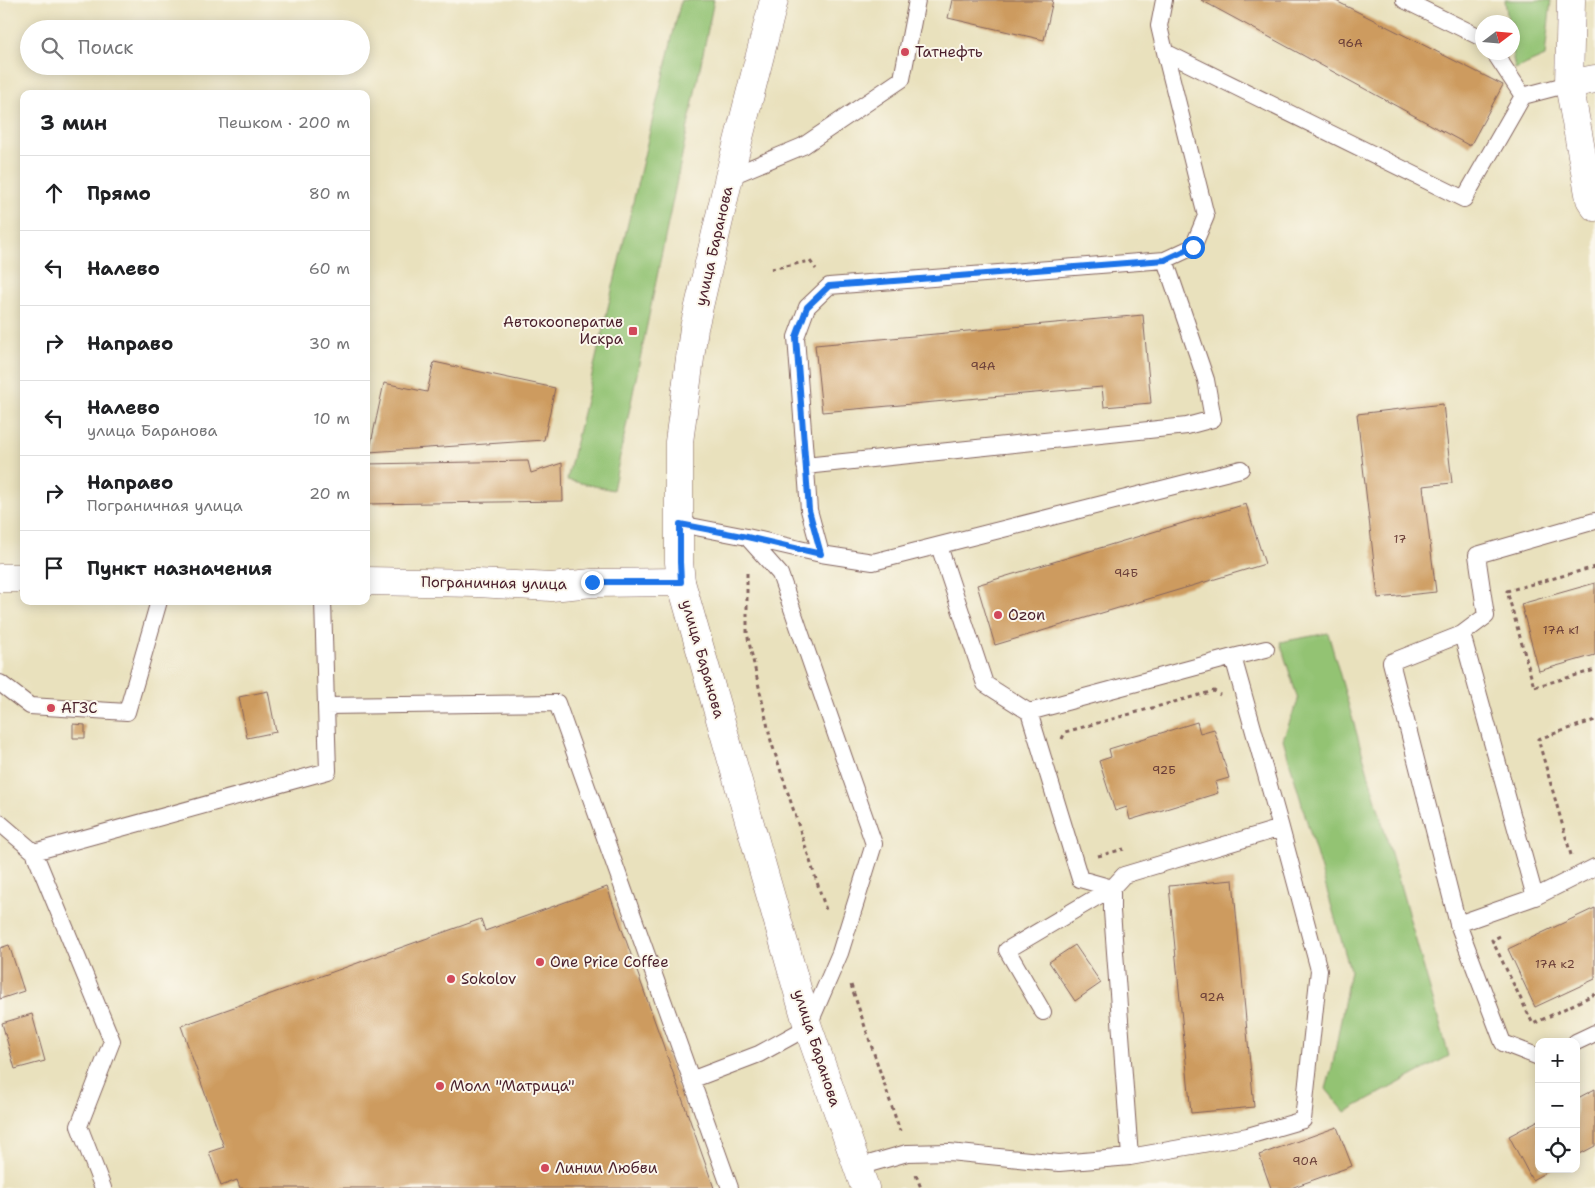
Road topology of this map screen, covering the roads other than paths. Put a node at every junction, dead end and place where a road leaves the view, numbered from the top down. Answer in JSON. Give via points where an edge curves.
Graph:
{"nodes":[{"id":1,"x":774,"y":0,"type":"edge"},
{"id":2,"x":917,"y":0,"type":"edge"},
{"id":3,"x":1164,"y":0,"type":"edge"},
{"id":4,"x":1404,"y":0,"type":"edge"},
{"id":5,"x":1571,"y":0,"type":"edge"},
{"id":6,"x":1475,"y":35,"type":"edge"},
{"id":7,"x":1165,"y":52,"type":"junction"},
{"id":8,"x":1499,"y":60,"type":"edge"},
{"id":9,"x":1582,"y":82,"type":"edge"},
{"id":10,"x":1523,"y":96,"type":"junction"},
{"id":11,"x":729,"y":177,"type":"junction"},
{"id":12,"x":1595,"y":208,"type":"edge"},
{"id":13,"x":1165,"y":260,"type":"junction"},
{"id":14,"x":805,"y":466,"type":"junction"},
{"id":15,"x":1241,"y":469,"type":"dead end"},
{"id":16,"x":1595,"y":521,"type":"edge"},
{"id":17,"x":680,"y":524,"type":"junction"},
{"id":18,"x":747,"y":537,"type":"junction"},
{"id":19,"x":939,"y":546,"type":"junction"},
{"id":20,"x":821,"y":554,"type":"junction"},
{"id":21,"x":0,"y":578,"type":"edge"},
{"id":22,"x":20,"y":578,"type":"edge"},
{"id":23,"x":370,"y":582,"type":"edge"},
{"id":24,"x":681,"y":582,"type":"junction"},
{"id":25,"x":158,"y":605,"type":"edge"},
{"id":26,"x":322,"y":605,"type":"edge"},
{"id":27,"x":1462,"y":634,"type":"junction"},
{"id":28,"x":1266,"y":648,"type":"dead end"},
{"id":29,"x":1233,"y":657,"type":"junction"},
{"id":30,"x":0,"y":683,"type":"edge"},
{"id":31,"x":326,"y":706,"type":"junction"},
{"id":32,"x":1028,"y":712,"type":"junction"},
{"id":33,"x":0,"y":823,"type":"edge"},
{"id":34,"x":1281,"y":828,"type":"junction"},
{"id":35,"x":34,"y":852,"type":"junction"},
{"id":36,"x":1595,"y":867,"type":"edge"},
{"id":37,"x":1112,"y":888,"type":"junction"},
{"id":38,"x":1535,"y":897,"type":"junction"},
{"id":39,"x":1458,"y":924,"type":"junction"},
{"id":40,"x":1043,"y":1012,"type":"dead end"},
{"id":41,"x":808,"y":1027,"type":"junction"},
{"id":42,"x":1595,"y":1034,"type":"edge"},
{"id":43,"x":1580,"y":1040,"type":"edge"},
{"id":44,"x":1535,"y":1055,"type":"edge"},
{"id":45,"x":691,"y":1080,"type":"junction"},
{"id":46,"x":1130,"y":1157,"type":"junction"},
{"id":47,"x":861,"y":1177,"type":"edge"},
{"id":48,"x":103,"y":1188,"type":"edge"},
{"id":49,"x":730,"y":1188,"type":"edge"}],
"edges":[{"from":1,"to":11,"type":"main road","name":"улица Баранова"},
{"from":2,"to":11,"type":"lane","via":[[902,79],[803,146]]},
{"from":3,"to":7,"type":"lane","via":[[1159,26]]},
{"from":4,"to":6,"type":"lane"},
{"from":5,"to":9,"type":"main road"},
{"from":7,"to":10,"type":"lane","via":[[1464,199]]},
{"from":7,"to":13,"type":"lane","via":[[1206,216],[1193,247]]},
{"from":8,"to":10,"type":"lane"},
{"from":9,"to":10,"type":"lane"},
{"from":9,"to":12,"type":"main road","via":[[1590,199]]},
{"from":11,"to":17,"type":"main road","name":"улица Баранова","via":[[693,337],[679,442]]},
{"from":13,"to":14,"type":"lane","via":[[829,286],[807,307],[796,337]]},
{"from":13,"to":14,"type":"lane","via":[[1206,380],[1213,419],[1177,427]]},
{"from":14,"to":20,"type":"lane","via":[[809,510]]},
{"from":15,"to":19,"type":"lane"},
{"from":16,"to":27,"type":"lane","via":[[1477,555],[1486,616]]},
{"from":17,"to":18,"type":"lane"},
{"from":17,"to":24,"type":"main road","name":"улица Баранова"},
{"from":18,"to":20,"type":"lane"},
{"from":18,"to":41,"type":"lane","via":[[780,574],[874,844],[840,952]]},
{"from":19,"to":20,"type":"lane","via":[[873,562]]},
{"from":19,"to":32,"type":"lane","via":[[985,684]]},
{"from":21,"to":22,"type":"main road"},
{"from":23,"to":24,"type":"main road","name":"Пограничная улица","via":[[551,587],[592,582]]},
{"from":24,"to":41,"type":"main road","name":"улица Баранова"},
{"from":25,"to":30,"type":"lane","via":[[127,712],[30,706]]},
{"from":26,"to":31,"type":"lane"},
{"from":27,"to":38,"type":"lane"},
{"from":27,"to":39,"type":"lane","via":[[1391,662]]},
{"from":28,"to":29,"type":"lane"},
{"from":29,"to":32,"type":"lane"},
{"from":29,"to":34,"type":"lane"},
{"from":31,"to":35,"type":"lane","via":[[328,771]]},
{"from":31,"to":45,"type":"lane","via":[[557,702]]},
{"from":32,"to":37,"type":"lane","via":[[1080,879]]},
{"from":33,"to":35,"type":"lane"},
{"from":34,"to":37,"type":"lane","via":[[1124,875]]},
{"from":34,"to":46,"type":"lane","via":[[1318,970],[1303,1120],[1248,1136]]},
{"from":35,"to":48,"type":"lane","via":[[112,1041],[78,1126]]},
{"from":36,"to":38,"type":"lane"},
{"from":37,"to":40,"type":"lane","via":[[1007,950]]},
{"from":37,"to":46,"type":"lane"},
{"from":38,"to":39,"type":"lane"},
{"from":39,"to":44,"type":"lane","via":[[1503,1042]]},
{"from":41,"to":45,"type":"lane","via":[[759,1054]]},
{"from":41,"to":47,"type":"main road","name":"улица Баранова"},
{"from":42,"to":43,"type":"lane"},
{"from":45,"to":49,"type":"lane"},
{"from":46,"to":47,"type":"lane","via":[[1058,1163],[950,1152],[908,1153]]}]}
